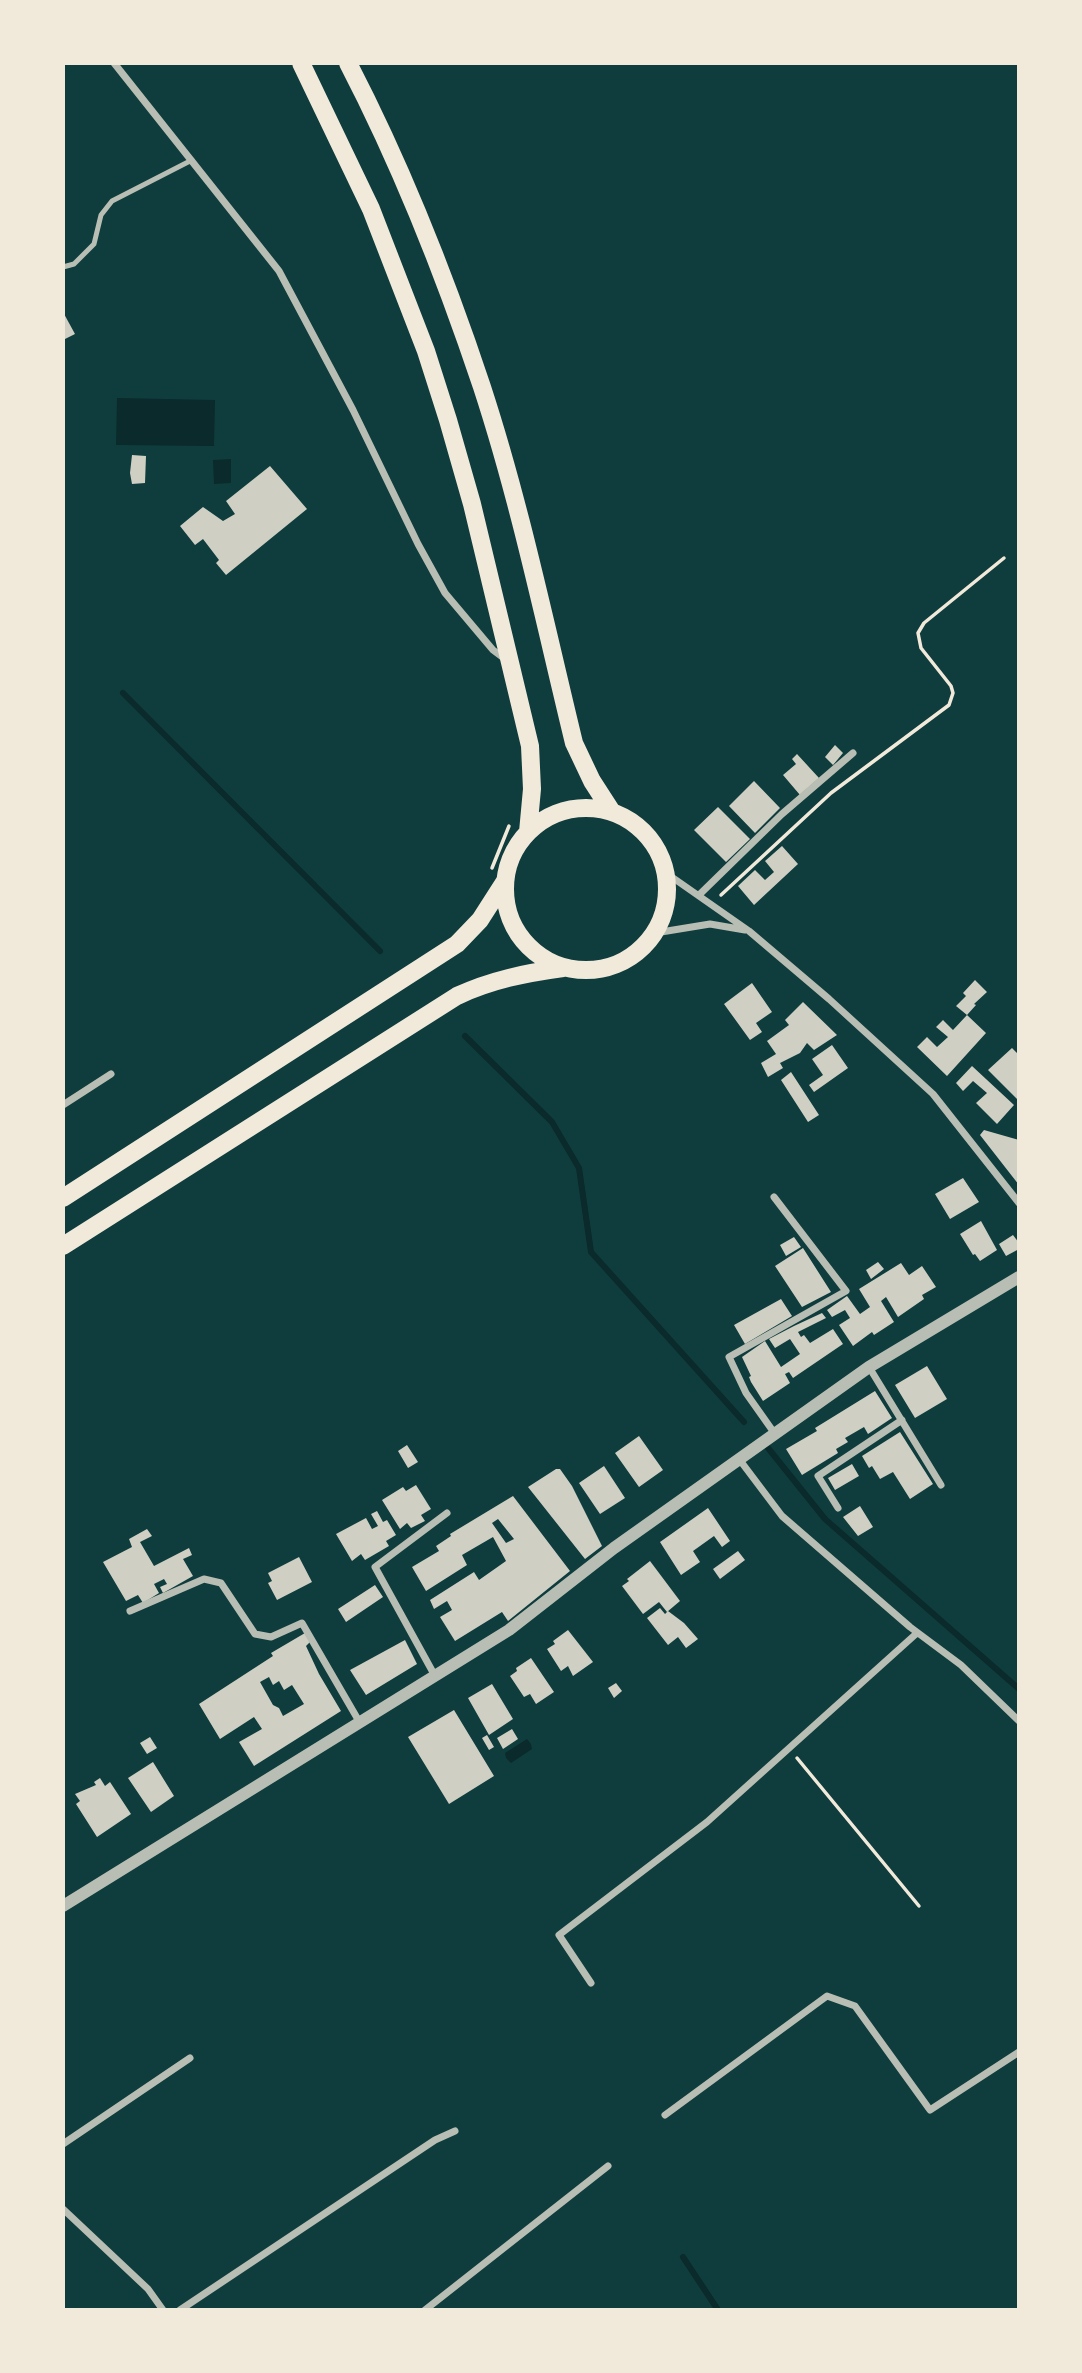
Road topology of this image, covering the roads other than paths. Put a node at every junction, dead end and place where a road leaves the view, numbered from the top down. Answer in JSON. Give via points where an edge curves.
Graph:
{"nodes":[{"id":1,"x":114,"y":63,"type":"edge"},
{"id":2,"x":301,"y":63,"type":"edge"},
{"id":3,"x":348,"y":63,"type":"edge"},
{"id":4,"x":192,"y":160,"type":"junction"},
{"id":5,"x":63,"y":267,"type":"edge"},
{"id":6,"x":511,"y":664,"type":"junction"},
{"id":7,"x":853,"y":753,"type":"dead end"},
{"id":8,"x":612,"y":812,"type":"junction"},
{"id":9,"x":528,"y":832,"type":"junction"},
{"id":10,"x":666,"y":873,"type":"junction"},
{"id":11,"x":505,"y":881,"type":"junction"},
{"id":12,"x":699,"y":895,"type":"junction"},
{"id":13,"x":749,"y":931,"type":"junction"},
{"id":14,"x":655,"y":933,"type":"junction"},
{"id":15,"x":564,"y":968,"type":"junction"},
{"id":16,"x":111,"y":1074,"type":"dead end"},
{"id":17,"x":63,"y":1105,"type":"edge"},
{"id":18,"x":774,"y":1197,"type":"dead end"},
{"id":19,"x":63,"y":1198,"type":"edge"},
{"id":20,"x":1019,"y":1203,"type":"edge"},
{"id":21,"x":63,"y":1246,"type":"edge"},
{"id":22,"x":1019,"y":1277,"type":"edge"},
{"id":23,"x":869,"y":1367,"type":"junction"},
{"id":24,"x":902,"y":1420,"type":"junction"},
{"id":25,"x":775,"y":1434,"type":"junction"},
{"id":26,"x":739,"y":1459,"type":"junction"},
{"id":27,"x":941,"y":1485,"type":"dead end"},
{"id":28,"x":838,"y":1508,"type":"dead end"},
{"id":29,"x":447,"y":1513,"type":"dead end"},
{"id":30,"x":130,"y":1611,"type":"dead end"},
{"id":31,"x":918,"y":1633,"type":"junction"},
{"id":32,"x":435,"y":1676,"type":"junction"},
{"id":33,"x":1019,"y":1721,"type":"edge"},
{"id":34,"x":360,"y":1723,"type":"junction"},
{"id":35,"x":63,"y":1906,"type":"edge"},
{"id":36,"x":591,"y":1983,"type":"dead end"},
{"id":37,"x":1019,"y":2052,"type":"edge"},
{"id":38,"x":190,"y":2058,"type":"dead end"},
{"id":39,"x":665,"y":2115,"type":"dead end"},
{"id":40,"x":456,"y":2131,"type":"dead end"},
{"id":41,"x":63,"y":2144,"type":"edge"},
{"id":42,"x":608,"y":2166,"type":"dead end"},
{"id":43,"x":63,"y":2210,"type":"edge"},
{"id":44,"x":163,"y":2310,"type":"edge"},
{"id":45,"x":180,"y":2310,"type":"edge"},
{"id":46,"x":425,"y":2310,"type":"edge"}],
"edges":[{"from":1,"to":4,"type":"street"},
{"from":2,"to":6,"type":"main road","via":[[371,209],[426,351],[472,504]]},
{"from":3,"to":8,"type":"main road","via":[[419,214],[454,308],[509,483],[574,743]]},
{"from":4,"to":5,"type":"lane","via":[[112,201],[101,215],[94,244],[74,264]]},
{"from":4,"to":6,"type":"street","via":[[279,271],[445,593],[493,650]]},
{"from":6,"to":9,"type":"main road","via":[[530,746]]},
{"from":7,"to":12,"type":"street"},
{"from":8,"to":9,"type":"main road","via":[[582,807],[552,814]]},
{"from":8,"to":10,"type":"main road","via":[[637,825],[656,846]]},
{"from":9,"to":11,"type":"main road","via":[[512,855]]},
{"from":10,"to":12,"type":"street"},
{"from":10,"to":14,"type":"main road","via":[[666,904]]},
{"from":11,"to":15,"type":"main road","via":[[508,909],[519,935],[539,955]]},
{"from":11,"to":19,"type":"main road","via":[[480,920],[457,944]]},
{"from":12,"to":13,"type":"street"},
{"from":13,"to":14,"type":"street","via":[[710,924]]},
{"from":13,"to":20,"type":"street","via":[[933,1094]]},
{"from":14,"to":15,"type":"main road","via":[[633,956],[606,968]]},
{"from":15,"to":21,"type":"main road","via":[[482,984],[457,996]]},
{"from":16,"to":17,"type":"street"},
{"from":18,"to":25,"type":"street","via":[[846,1291],[729,1357],[746,1393]]},
{"from":22,"to":23,"type":"street"},
{"from":23,"to":24,"type":"street"},
{"from":23,"to":25,"type":"street"},
{"from":24,"to":27,"type":"street"},
{"from":24,"to":28,"type":"street","via":[[818,1476]]},
{"from":25,"to":26,"type":"street"},
{"from":26,"to":31,"type":"street","via":[[782,1516]]},
{"from":26,"to":32,"type":"street","via":[[509,1630]]},
{"from":29,"to":32,"type":"street","via":[[375,1567]]},
{"from":30,"to":34,"type":"street","via":[[204,1579],[221,1583],[255,1634],[271,1637],[302,1623]]},
{"from":31,"to":33,"type":"street","via":[[961,1665]]},
{"from":31,"to":36,"type":"street","via":[[707,1822],[559,1935]]},
{"from":32,"to":34,"type":"street"},
{"from":34,"to":35,"type":"street"},
{"from":37,"to":39,"type":"street","via":[[930,2110],[855,2006],[827,1996]]},
{"from":38,"to":41,"type":"street"},
{"from":40,"to":45,"type":"street","via":[[435,2140]]},
{"from":42,"to":46,"type":"street"},
{"from":43,"to":44,"type":"street","via":[[148,2289]]}]}
